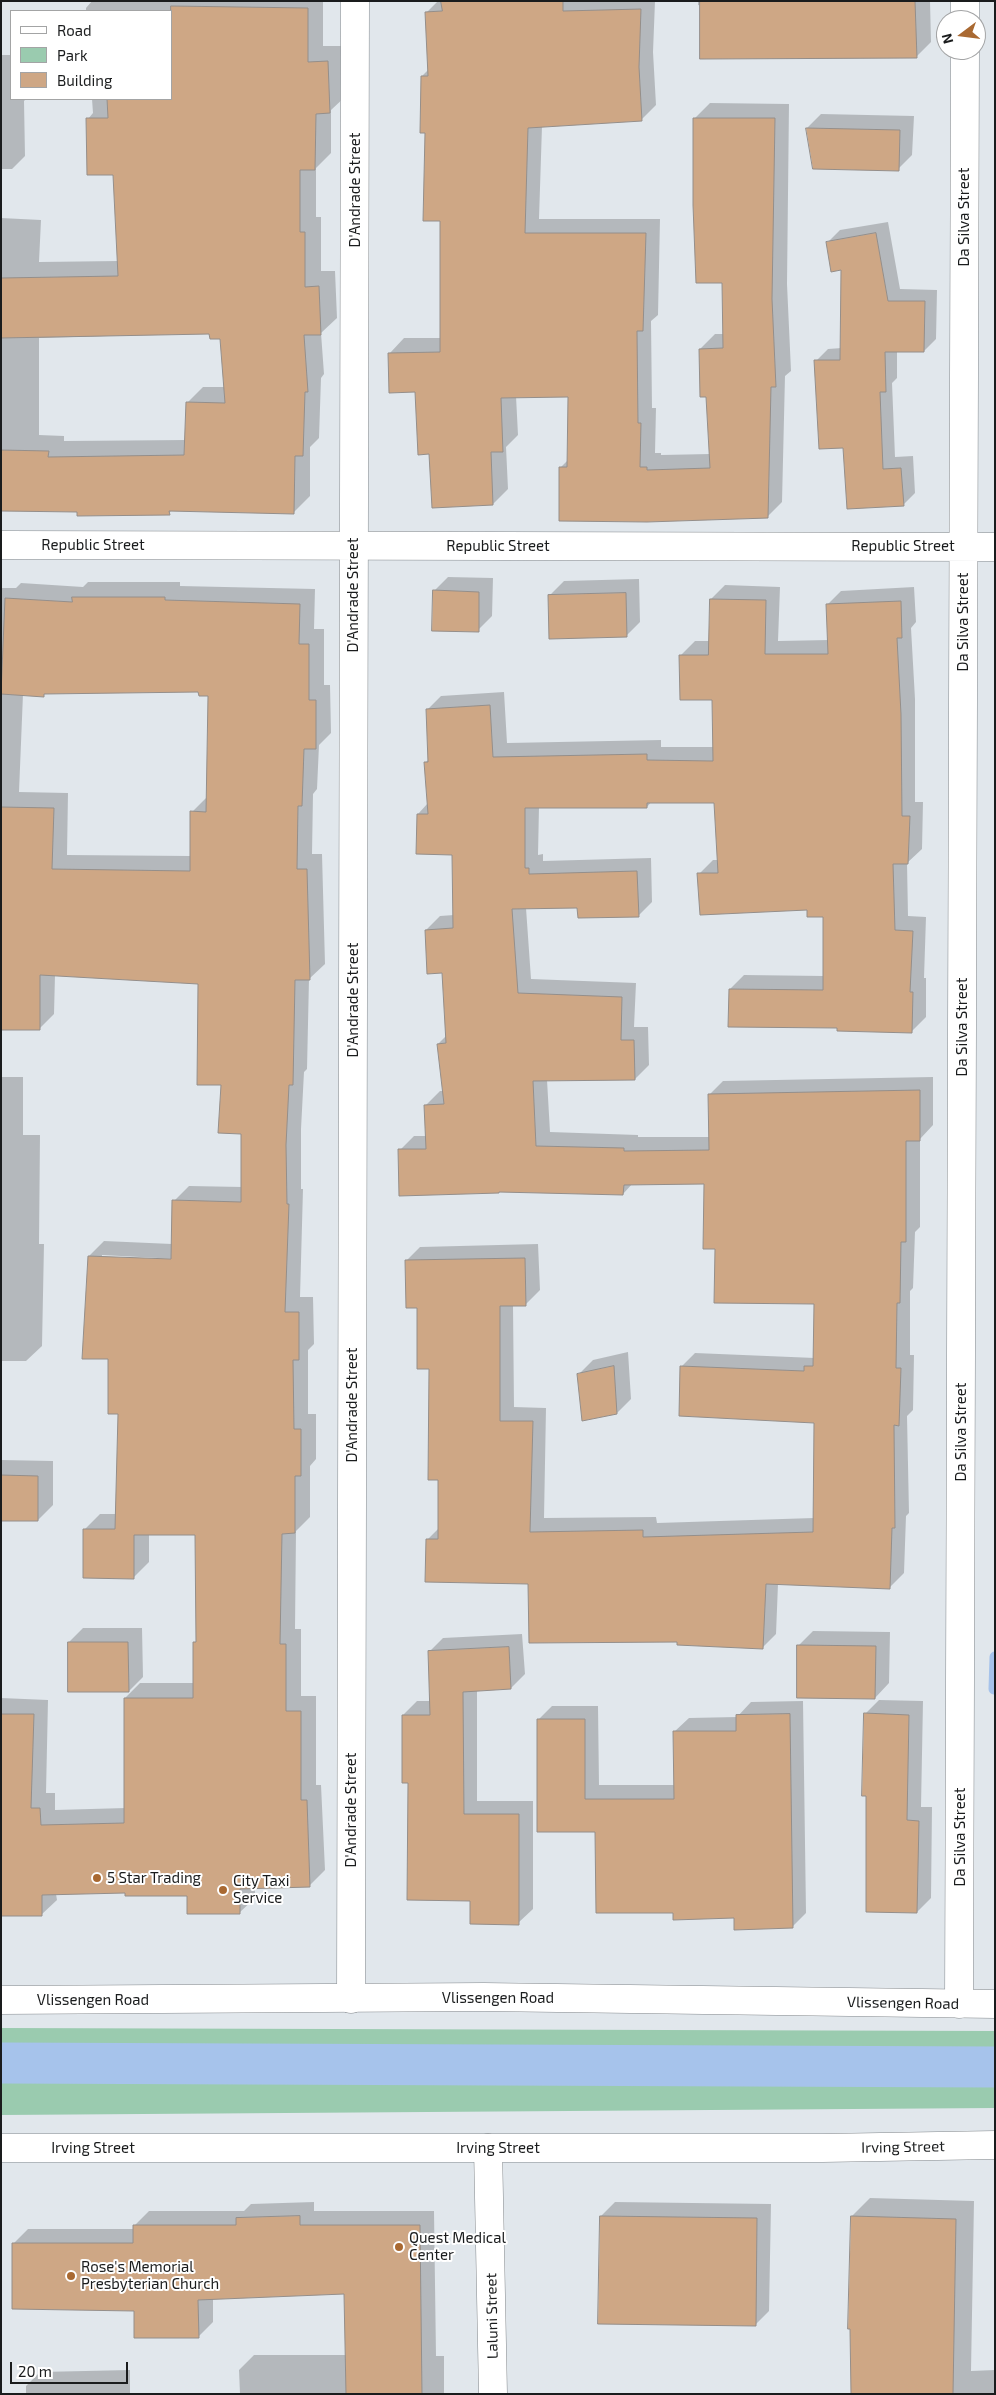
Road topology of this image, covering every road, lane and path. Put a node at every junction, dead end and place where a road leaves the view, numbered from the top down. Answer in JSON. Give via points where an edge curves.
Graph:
{"nodes":[{"id":1,"x":355,"y":1,"type":"edge"},
{"id":2,"x":965,"y":60,"type":"edge"},
{"id":3,"x":1,"y":545,"type":"edge"},
{"id":4,"x":354,"y":546,"type":"junction"},
{"id":5,"x":977,"y":547,"type":"edge"},
{"id":6,"x":351,"y":1999,"type":"junction"},
{"id":7,"x":1,"y":2000,"type":"edge"},
{"id":8,"x":959,"y":2004,"type":"junction"},
{"id":9,"x":995,"y":2004,"type":"edge"},
{"id":10,"x":995,"y":2145,"type":"edge"},
{"id":11,"x":1,"y":2148,"type":"edge"},
{"id":12,"x":488,"y":2148,"type":"junction"},
{"id":13,"x":493,"y":2394,"type":"edge"}],
"edges":[{"from":1,"to":4,"type":"street","name":"D'Andrade Street"},
{"from":2,"to":5,"type":"street","name":"Da Silva Street"},
{"from":3,"to":4,"type":"street","name":"Republic Street"},
{"from":4,"to":5,"type":"street","name":"Republic Street"},
{"from":4,"to":6,"type":"street","name":"D'Andrade Street"},
{"from":5,"to":8,"type":"street","name":"Da Silva Street"},
{"from":6,"to":7,"type":"street","name":"Vlissengen Road"},
{"from":6,"to":8,"type":"street","name":"Vlissengen Road","via":[[484,1997]]},
{"from":8,"to":9,"type":"street","name":"Vlissengen Road"},
{"from":10,"to":12,"type":"street","name":"Irving Street"},
{"from":11,"to":12,"type":"street","name":"Irving Street"},
{"from":12,"to":13,"type":"street","name":"Laluni Street"}]}
